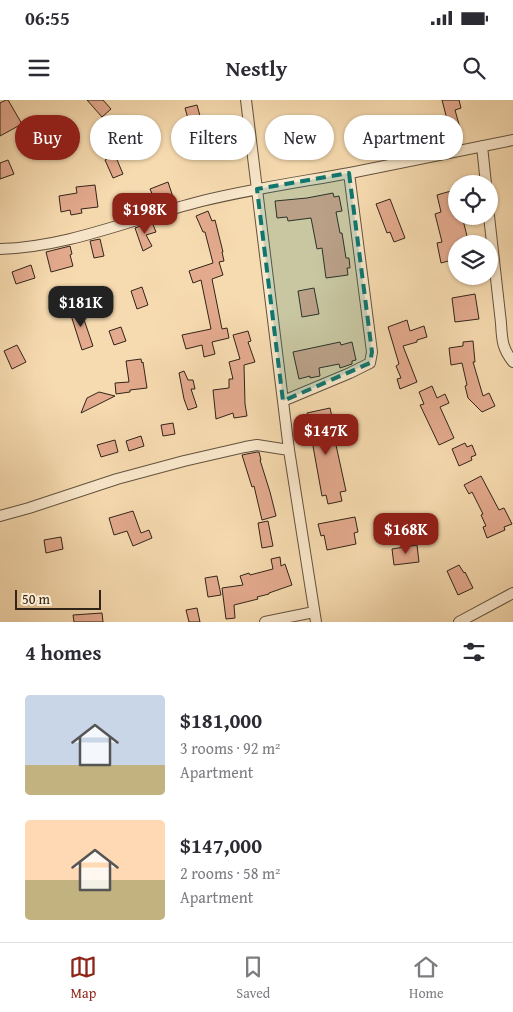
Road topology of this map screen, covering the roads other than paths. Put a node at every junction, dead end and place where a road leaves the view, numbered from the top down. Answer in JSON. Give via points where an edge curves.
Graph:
{"nodes":[{"id":1,"x":246,"y":100,"type":"edge"},
{"id":2,"x":513,"y":140,"type":"edge"},
{"id":3,"x":482,"y":146,"type":"junction"},
{"id":4,"x":349,"y":173,"type":"junction"},
{"id":5,"x":485,"y":175,"type":"edge"},
{"id":6,"x":257,"y":189,"type":"junction"},
{"id":7,"x":490,"y":225,"type":"edge"},
{"id":8,"x":0,"y":250,"type":"edge"},
{"id":9,"x":513,"y":362,"type":"edge"},
{"id":10,"x":283,"y":401,"type":"junction"},
{"id":11,"x":289,"y":450,"type":"junction"},
{"id":12,"x":0,"y":516,"type":"edge"},
{"id":13,"x":513,"y":593,"type":"edge"},
{"id":14,"x":315,"y":617,"type":"edge"},
{"id":15,"x":265,"y":622,"type":"edge"},
{"id":16,"x":459,"y":622,"type":"edge"}],
"edges":[{"from":1,"to":6,"type":"street"},
{"from":2,"to":3,"type":"street"},
{"from":3,"to":4,"type":"street"},
{"from":3,"to":5,"type":"street"},
{"from":4,"to":6,"type":"street"},
{"from":4,"to":10,"type":"street","via":[[372,352],[370,363]]},
{"from":6,"to":8,"type":"street","via":[[200,201],[88,235]]},
{"from":6,"to":10,"type":"street"},
{"from":7,"to":9,"type":"street","via":[[502,339],[504,349]]},
{"from":10,"to":11,"type":"street"},
{"from":11,"to":12,"type":"street","via":[[257,445],[245,447],[117,479]]},
{"from":11,"to":14,"type":"street"},
{"from":13,"to":16,"type":"street"},
{"from":14,"to":15,"type":"street"}]}
